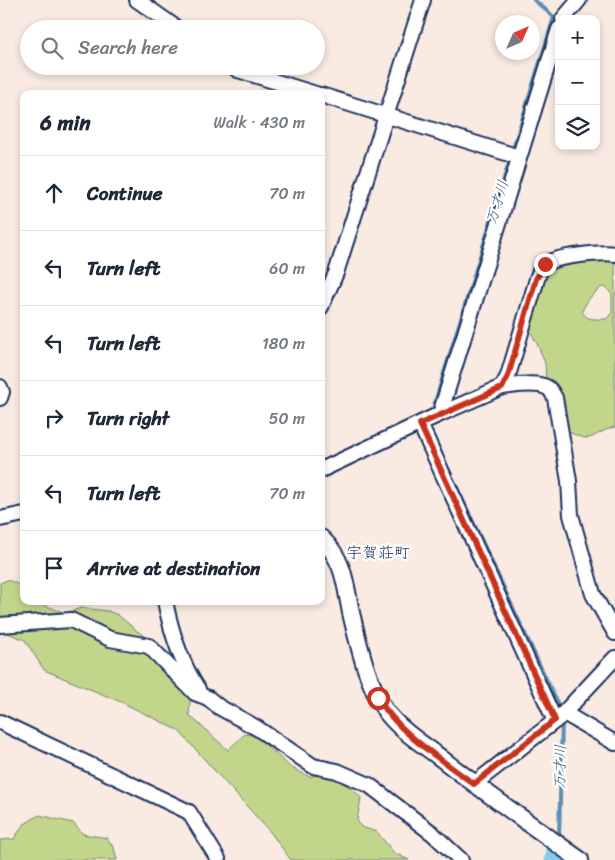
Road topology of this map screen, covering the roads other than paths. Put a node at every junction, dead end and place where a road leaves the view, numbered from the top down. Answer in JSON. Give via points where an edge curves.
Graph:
{"nodes":[{"id":1,"x":137,"y":0,"type":"edge"},
{"id":2,"x":423,"y":0,"type":"edge"},
{"id":3,"x":579,"y":0,"type":"edge"},
{"id":4,"x":566,"y":15,"type":"edge"},
{"id":5,"x":165,"y":20,"type":"edge"},
{"id":6,"x":555,"y":40,"type":"edge"},
{"id":7,"x":253,"y":75,"type":"edge"},
{"id":8,"x":303,"y":90,"type":"edge"},
{"id":9,"x":325,"y":96,"type":"edge"},
{"id":10,"x":386,"y":116,"type":"junction"},
{"id":11,"x":514,"y":155,"type":"junction"},
{"id":12,"x":615,"y":254,"type":"edge"},
{"id":13,"x":325,"y":298,"type":"edge"},
{"id":14,"x":0,"y":386,"type":"edge"},
{"id":15,"x":502,"y":388,"type":"junction"},
{"id":16,"x":0,"y":398,"type":"edge"},
{"id":17,"x":440,"y":414,"type":"junction"},
{"id":18,"x":420,"y":424,"type":"junction"},
{"id":19,"x":325,"y":468,"type":"edge"},
{"id":20,"x":20,"y":515,"type":"edge"},
{"id":21,"x":0,"y":519,"type":"edge"},
{"id":22,"x":325,"y":542,"type":"edge"},
{"id":23,"x":166,"y":605,"type":"edge"},
{"id":24,"x":0,"y":625,"type":"edge"},
{"id":25,"x":615,"y":633,"type":"edge"},
{"id":26,"x":615,"y":658,"type":"edge"},
{"id":27,"x":208,"y":698,"type":"junction"},
{"id":28,"x":561,"y":715,"type":"junction"},
{"id":29,"x":0,"y":722,"type":"edge"},
{"id":30,"x":615,"y":743,"type":"edge"},
{"id":31,"x":474,"y":784,"type":"junction"},
{"id":32,"x":218,"y":859,"type":"edge"},
{"id":33,"x":461,"y":860,"type":"edge"},
{"id":34,"x":580,"y":860,"type":"edge"}],
"edges":[{"from":1,"to":5,"type":"street"},
{"from":2,"to":10,"type":"street"},
{"from":3,"to":4,"type":"street"},
{"from":6,"to":11,"type":"street"},
{"from":7,"to":8,"type":"street"},
{"from":9,"to":10,"type":"street"},
{"from":10,"to":11,"type":"street"},
{"from":10,"to":13,"type":"street","via":[[336,273]]},
{"from":11,"to":17,"type":"street"},
{"from":12,"to":15,"type":"street","via":[[570,256],[543,266]]},
{"from":14,"to":16,"type":"street"},
{"from":15,"to":17,"type":"street"},
{"from":15,"to":25,"type":"street","via":[[543,386],[549,388],[555,398],[569,481],[570,514],[593,594]]},
{"from":17,"to":18,"type":"street"},
{"from":18,"to":19,"type":"street"},
{"from":18,"to":28,"type":"street"},
{"from":20,"to":21,"type":"street"},
{"from":22,"to":31,"type":"street","via":[[341,566],[364,658],[385,710],[406,732]]},
{"from":23,"to":27,"type":"street","via":[[185,667],[200,692]]},
{"from":24,"to":27,"type":"street","via":[[70,620],[110,640],[149,646],[195,693]]},
{"from":26,"to":28,"type":"street"},
{"from":27,"to":33,"type":"street","via":[[314,766],[337,771],[368,785],[432,833]]},
{"from":28,"to":30,"type":"street"},
{"from":28,"to":31,"type":"street"},
{"from":29,"to":32,"type":"street","via":[[189,812]]},
{"from":31,"to":34,"type":"street"}]}
